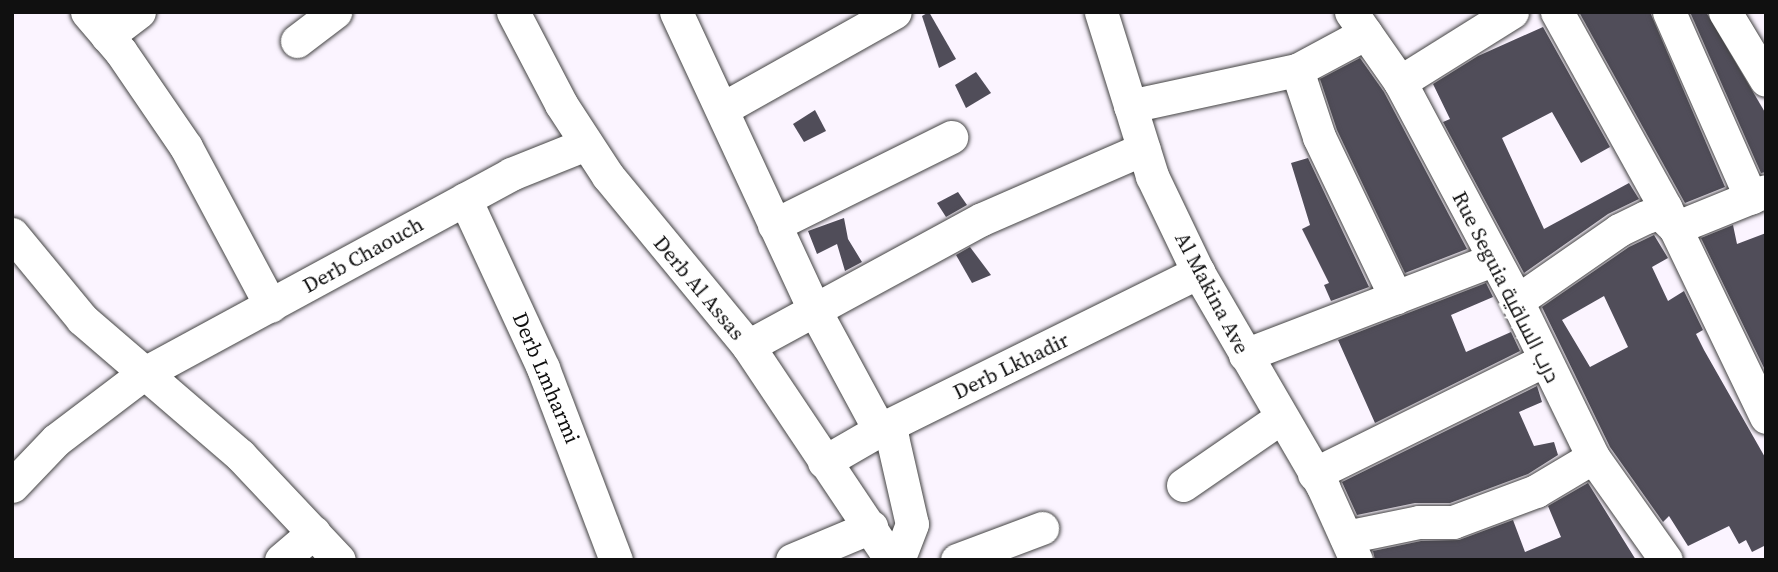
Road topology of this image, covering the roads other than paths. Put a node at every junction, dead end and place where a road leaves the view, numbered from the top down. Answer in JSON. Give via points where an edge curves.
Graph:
{"nodes":[{"id":1,"x":139,"y":12,"type":"edge"},
{"id":2,"x":335,"y":12,"type":"edge"},
{"id":3,"x":513,"y":12,"type":"edge"},
{"id":4,"x":676,"y":12,"type":"edge"},
{"id":5,"x":1101,"y":12,"type":"edge"},
{"id":6,"x":1512,"y":12,"type":"edge"},
{"id":7,"x":1557,"y":12,"type":"edge"},
{"id":8,"x":1669,"y":12,"type":"edge"},
{"id":9,"x":1725,"y":12,"type":"edge"},
{"id":10,"x":892,"y":13,"type":"edge"},
{"id":11,"x":1358,"y":22,"type":"edge"},
{"id":12,"x":97,"y":24,"type":"edge"},
{"id":13,"x":298,"y":41,"type":"dead end"},
{"id":14,"x":1297,"y":70,"type":"junction"},
{"id":15,"x":1766,"y":80,"type":"edge"},
{"id":16,"x":1400,"y":82,"type":"junction"},
{"id":17,"x":1130,"y":106,"type":"junction"},
{"id":18,"x":722,"y":108,"type":"junction"},
{"id":19,"x":951,"y":137,"type":"dead end"},
{"id":20,"x":586,"y":145,"type":"junction"},
{"id":21,"x":1143,"y":149,"type":"junction"},
{"id":22,"x":1759,"y":194,"type":"edge"},
{"id":23,"x":465,"y":199,"type":"junction"},
{"id":24,"x":774,"y":225,"type":"junction"},
{"id":25,"x":1675,"y":228,"type":"junction"},
{"id":26,"x":12,"y":234,"type":"edge"},
{"id":27,"x":1493,"y":260,"type":"junction"},
{"id":28,"x":1198,"y":272,"type":"junction"},
{"id":29,"x":1396,"y":298,"type":"junction"},
{"id":30,"x":1517,"y":301,"type":"junction"},
{"id":31,"x":271,"y":306,"type":"junction"},
{"id":32,"x":813,"y":307,"type":"junction"},
{"id":33,"x":748,"y":346,"type":"junction"},
{"id":34,"x":1245,"y":355,"type":"junction"},
{"id":35,"x":1545,"y":360,"type":"junction"},
{"id":36,"x":144,"y":374,"type":"junction"},
{"id":37,"x":1766,"y":417,"type":"edge"},
{"id":38,"x":1280,"y":418,"type":"junction"},
{"id":39,"x":883,"y":428,"type":"junction"},
{"id":40,"x":1593,"y":457,"type":"junction"},
{"id":41,"x":824,"y":462,"type":"junction"},
{"id":42,"x":1314,"y":474,"type":"junction"},
{"id":43,"x":1183,"y":485,"type":"dead end"},
{"id":44,"x":12,"y":486,"type":"edge"},
{"id":45,"x":871,"y":527,"type":"junction"},
{"id":46,"x":1042,"y":528,"type":"dead end"},
{"id":47,"x":314,"y":532,"type":"junction"},
{"id":48,"x":1345,"y":552,"type":"edge"},
{"id":49,"x":281,"y":560,"type":"edge"},
{"id":50,"x":340,"y":560,"type":"edge"},
{"id":51,"x":616,"y":560,"type":"edge"},
{"id":52,"x":792,"y":560,"type":"edge"},
{"id":53,"x":891,"y":560,"type":"edge"},
{"id":54,"x":898,"y":560,"type":"edge"},
{"id":55,"x":957,"y":560,"type":"edge"},
{"id":56,"x":1666,"y":560,"type":"edge"}],
"edges":[{"from":1,"to":12,"type":"street"},
{"from":2,"to":13,"type":"street"},
{"from":3,"to":20,"type":"street","name":"Derb Al Assas"},
{"from":4,"to":18,"type":"street"},
{"from":5,"to":17,"type":"street","name":"Al Makina Ave"},
{"from":6,"to":16,"type":"street"},
{"from":7,"to":25,"type":"street"},
{"from":8,"to":22,"type":"street"},
{"from":9,"to":15,"type":"street"},
{"from":10,"to":18,"type":"street"},
{"from":11,"to":14,"type":"street"},
{"from":11,"to":16,"type":"street","name":"Rue Seguia درب الساقية"},
{"from":12,"to":31,"type":"street","via":[[186,147]]},
{"from":14,"to":17,"type":"street"},
{"from":14,"to":29,"type":"street","via":[[1319,137]]},
{"from":16,"to":27,"type":"street","name":"Rue Seguia درب الساقية"},
{"from":17,"to":21,"type":"street","name":"Al Makina Ave"},
{"from":18,"to":24,"type":"street"},
{"from":19,"to":24,"type":"street"},
{"from":20,"to":23,"type":"street","name":"Derb Chaouch","via":[[525,167]]},
{"from":20,"to":33,"type":"street","name":"Derb Al Assas"},
{"from":21,"to":28,"type":"street","name":"Al Makina Ave"},
{"from":21,"to":32,"type":"street","via":[[982,219]]},
{"from":22,"to":25,"type":"street"},
{"from":23,"to":31,"type":"street","name":"Derb Chaouch"},
{"from":23,"to":51,"type":"street","name":"Derb Lmharmi","via":[[543,368]]},
{"from":24,"to":32,"type":"street"},
{"from":25,"to":30,"type":"street","via":[[1660,213],[1619,230]]},
{"from":25,"to":37,"type":"street"},
{"from":26,"to":36,"type":"street","via":[[82,319]]},
{"from":27,"to":29,"type":"street"},
{"from":27,"to":30,"type":"street","name":"Rue Seguia درب الساقية"},
{"from":28,"to":34,"type":"street","name":"Al Makina Ave"},
{"from":28,"to":39,"type":"street","name":"Derb Lkhadir"},
{"from":29,"to":34,"type":"street"},
{"from":30,"to":35,"type":"street","name":"Rue Seguia درب الساقية"},
{"from":31,"to":36,"type":"street","name":"Derb Chaouch"},
{"from":32,"to":33,"type":"street"},
{"from":32,"to":39,"type":"street","via":[[864,405]]},
{"from":33,"to":41,"type":"street","name":"Derb Al Assas"},
{"from":34,"to":38,"type":"street","name":"Al Makina Ave"},
{"from":35,"to":40,"type":"street","name":"Rue Seguia درب الساقية"},
{"from":35,"to":42,"type":"street"},
{"from":36,"to":44,"type":"street","name":"Derb Chaouch","via":[[56,440]]},
{"from":36,"to":47,"type":"street","via":[[240,455]]},
{"from":38,"to":42,"type":"street","name":"Al Makina Ave"},
{"from":38,"to":43,"type":"street"},
{"from":39,"to":41,"type":"street","name":"Derb Lkhadir"},
{"from":39,"to":54,"type":"street","via":[[896,447],[912,524]]},
{"from":40,"to":48,"type":"street","via":[[1536,491],[1453,522],[1419,522]]},
{"from":40,"to":56,"type":"street","name":"Rue Seguia درب الساقية"},
{"from":41,"to":45,"type":"street","name":"Derb Al Assas"},
{"from":42,"to":48,"type":"street","name":"Al Makina Ave"},
{"from":45,"to":52,"type":"street"},
{"from":45,"to":53,"type":"street","name":"Derb Al Assas"},
{"from":46,"to":55,"type":"street"},
{"from":47,"to":49,"type":"street"},
{"from":47,"to":50,"type":"street"}]}
